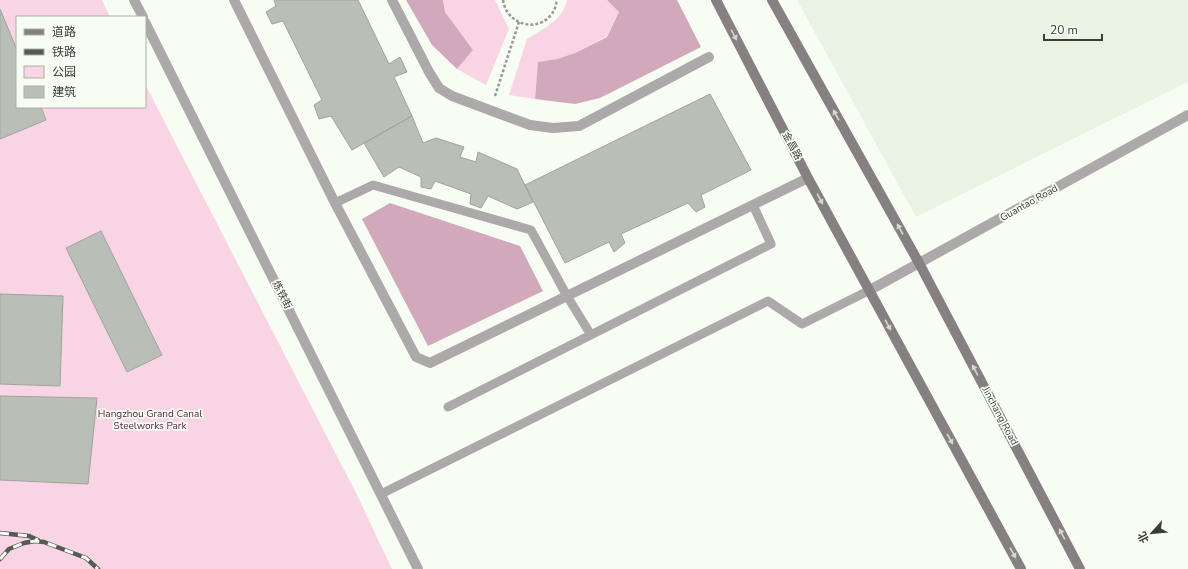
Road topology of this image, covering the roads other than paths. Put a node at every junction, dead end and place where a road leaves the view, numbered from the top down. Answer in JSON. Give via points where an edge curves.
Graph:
{"nodes":[{"id":1,"x":134,"y":0,"type":"edge"},
{"id":2,"x":234,"y":0,"type":"edge"},
{"id":3,"x":392,"y":0,"type":"edge"},
{"id":4,"x":716,"y":0,"type":"edge"},
{"id":5,"x":772,"y":0,"type":"edge"},
{"id":6,"x":142,"y":16,"type":"edge"},
{"id":7,"x":146,"y":24,"type":"edge"},
{"id":8,"x":708,"y":57,"type":"dead end"},
{"id":9,"x":1188,"y":115,"type":"edge"},
{"id":10,"x":808,"y":178,"type":"junction"},
{"id":11,"x":335,"y":203,"type":"junction"},
{"id":12,"x":753,"y":205,"type":"junction"},
{"id":13,"x":919,"y":263,"type":"junction"},
{"id":14,"x":870,"y":290,"type":"junction"},
{"id":15,"x":567,"y":296,"type":"junction"},
{"id":16,"x":591,"y":335,"type":"junction"},
{"id":17,"x":448,"y":406,"type":"dead end"},
{"id":18,"x":381,"y":494,"type":"junction"},
{"id":19,"x":418,"y":569,"type":"edge"},
{"id":20,"x":1021,"y":569,"type":"edge"},
{"id":21,"x":1080,"y":569,"type":"edge"}],
"edges":[{"from":1,"to":6,"type":"street"},
{"from":2,"to":11,"type":"street"},
{"from":3,"to":8,"type":"street","via":[[439,88],[452,96],[530,125],[553,128],[579,126]]},
{"from":4,"to":10,"type":"main road","name":"金昌路","one_way":true},
{"from":13,"to":5,"type":"main road","one_way":true},
{"from":7,"to":18,"type":"street","name":"炼铁街"},
{"from":9,"to":13,"type":"street","name":"Guantao Road"},
{"from":10,"to":12,"type":"street"},
{"from":10,"to":14,"type":"main road","name":"金昌路","one_way":true},
{"from":11,"to":15,"type":"lane","via":[[373,185],[531,230]]},
{"from":11,"to":15,"type":"street","via":[[416,357],[430,363]]},
{"from":12,"to":15,"type":"street"},
{"from":12,"to":16,"type":"lane","via":[[771,244]]},
{"from":13,"to":14,"type":"street","name":"Guantao Road"},
{"from":21,"to":13,"type":"main road","name":"Jinchang Road","one_way":true},
{"from":14,"to":18,"type":"lane","via":[[802,324],[768,301]]},
{"from":14,"to":20,"type":"main road","one_way":true},
{"from":15,"to":16,"type":"lane"},
{"from":16,"to":17,"type":"lane"},
{"from":18,"to":19,"type":"street","name":"炼铁街"}]}
